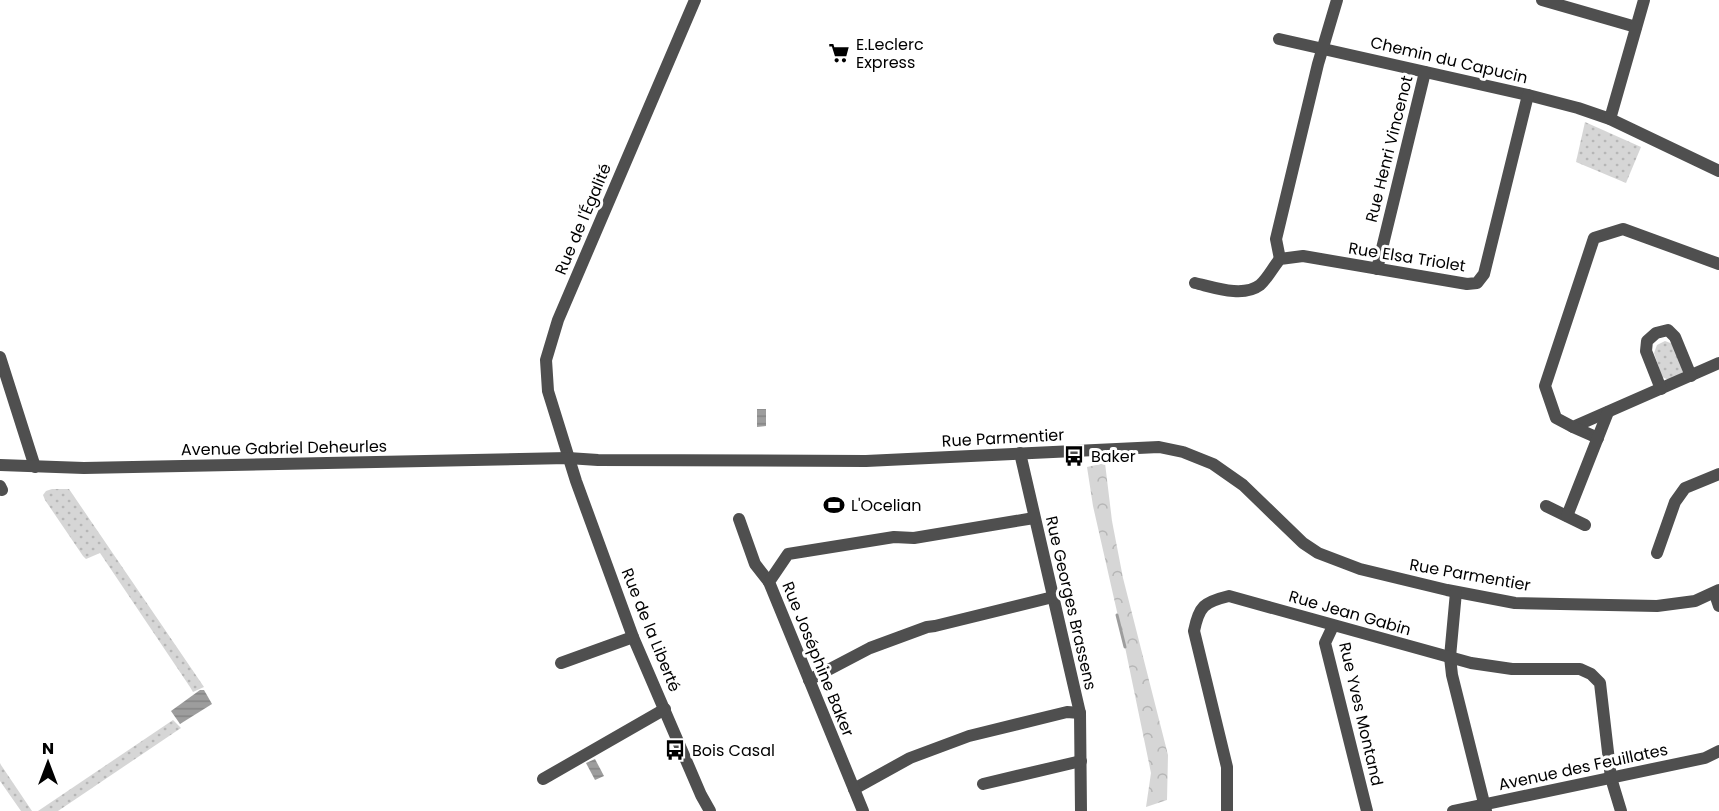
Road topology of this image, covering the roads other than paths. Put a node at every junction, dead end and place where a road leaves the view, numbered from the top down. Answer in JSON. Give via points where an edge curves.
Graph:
{"nodes":[{"id":1,"x":695,"y":0,"type":"edge"},
{"id":2,"x":1337,"y":0,"type":"edge"},
{"id":3,"x":1542,"y":0,"type":"edge"},
{"id":4,"x":1644,"y":0,"type":"edge"},
{"id":5,"x":1636,"y":27,"type":"junction"},
{"id":6,"x":1279,"y":39,"type":"dead end"},
{"id":7,"x":1323,"y":49,"type":"junction"},
{"id":8,"x":1425,"y":72,"type":"junction"},
{"id":9,"x":1528,"y":95,"type":"junction"},
{"id":10,"x":1610,"y":119,"type":"junction"},
{"id":11,"x":1719,"y":171,"type":"edge"},
{"id":12,"x":1280,"y":259,"type":"junction"},
{"id":13,"x":1719,"y":264,"type":"edge"},
{"id":14,"x":1377,"y":269,"type":"junction"},
{"id":15,"x":1195,"y":283,"type":"dead end"},
{"id":16,"x":0,"y":357,"type":"edge"},
{"id":17,"x":1719,"y":363,"type":"edge"},
{"id":18,"x":1691,"y":376,"type":"junction"},
{"id":19,"x":1660,"y":389,"type":"junction"},
{"id":20,"x":1608,"y":412,"type":"junction"},
{"id":21,"x":1574,"y":427,"type":"junction"},
{"id":22,"x":1598,"y":438,"type":"junction"},
{"id":23,"x":1020,"y":453,"type":"junction"},
{"id":24,"x":568,"y":458,"type":"junction"},
{"id":25,"x":0,"y":465,"type":"edge"},
{"id":26,"x":35,"y":467,"type":"junction"},
{"id":27,"x":1719,"y":474,"type":"edge"},
{"id":28,"x":1546,"y":506,"type":"dead end"},
{"id":29,"x":1567,"y":516,"type":"junction"},
{"id":30,"x":1034,"y":518,"type":"junction"},
{"id":31,"x":739,"y":519,"type":"dead end"},
{"id":32,"x":1584,"y":525,"type":"dead end"},
{"id":33,"x":1657,"y":553,"type":"dead end"},
{"id":34,"x":769,"y":582,"type":"junction"},
{"id":35,"x":1456,"y":592,"type":"junction"},
{"id":36,"x":1718,"y":596,"type":"edge"},
{"id":37,"x":1053,"y":597,"type":"junction"},
{"id":38,"x":1333,"y":626,"type":"junction"},
{"id":39,"x":633,"y":637,"type":"junction"},
{"id":40,"x":1450,"y":657,"type":"junction"},
{"id":41,"x":561,"y":663,"type":"dead end"},
{"id":42,"x":809,"y":680,"type":"junction"},
{"id":43,"x":665,"y":709,"type":"junction"},
{"id":44,"x":1080,"y":713,"type":"junction"},
{"id":45,"x":1719,"y":751,"type":"edge"},
{"id":46,"x":1081,"y":761,"type":"junction"},
{"id":47,"x":1611,"y":778,"type":"junction"},
{"id":48,"x":543,"y":779,"type":"dead end"},
{"id":49,"x":983,"y":784,"type":"dead end"},
{"id":50,"x":854,"y":789,"type":"junction"},
{"id":51,"x":1485,"y":808,"type":"edge"},
{"id":52,"x":710,"y":811,"type":"edge"},
{"id":53,"x":863,"y":811,"type":"edge"},
{"id":54,"x":1081,"y":811,"type":"edge"},
{"id":55,"x":1227,"y":811,"type":"edge"},
{"id":56,"x":1367,"y":811,"type":"edge"},
{"id":57,"x":1453,"y":811,"type":"edge"},
{"id":58,"x":1622,"y":811,"type":"edge"}],
"edges":[{"from":1,"to":24,"type":"street","name":"Rue de l'Égalité","via":[[551,339],[546,360],[548,392]]},
{"from":2,"to":7,"type":"street"},
{"from":3,"to":5,"type":"street"},
{"from":4,"to":5,"type":"street"},
{"from":5,"to":10,"type":"street"},
{"from":6,"to":7,"type":"street","name":"Chemin du Capucin"},
{"from":7,"to":8,"type":"street","name":"Chemin du Capucin"},
{"from":7,"to":12,"type":"street","via":[[1275,243]]},
{"from":8,"to":9,"type":"street","name":"Chemin du Capucin"},
{"from":8,"to":14,"type":"street","name":"Rue Henri Vincenot"},
{"from":9,"to":10,"type":"street","name":"Chemin du Capucin"},
{"from":9,"to":14,"type":"street","name":"Rue Elsa Triolet","via":[[1480,286]]},
{"from":10,"to":11,"type":"street","name":"Chemin du Capucin"},
{"from":12,"to":14,"type":"street","name":"Rue Elsa Triolet","via":[[1303,256]]},
{"from":12,"to":15,"type":"street","via":[[1259,286],[1251,289]]},
{"from":13,"to":21,"type":"street","via":[[1623,229],[1594,238],[1545,386],[1556,418]]},
{"from":16,"to":26,"type":"street"},
{"from":17,"to":18,"type":"street"},
{"from":18,"to":19,"type":"street"},
{"from":18,"to":19,"type":"street","via":[[1676,337],[1668,330],[1656,333],[1647,340],[1646,351]]},
{"from":19,"to":20,"type":"street"},
{"from":20,"to":21,"type":"street"},
{"from":20,"to":22,"type":"street"},
{"from":21,"to":22,"type":"street"},
{"from":22,"to":29,"type":"street"},
{"from":23,"to":24,"type":"street","name":"Rue Parmentier","via":[[866,461]]},
{"from":23,"to":30,"type":"street","name":"Rue Georges Brassens"},
{"from":23,"to":35,"type":"street","name":"Rue Parmentier","via":[[1159,447],[1183,452],[1213,464],[1244,485],[1318,553],[1360,569]]},
{"from":24,"to":26,"type":"street","name":"Avenue Gabriel Deheurles"},
{"from":24,"to":39,"type":"street","name":"Rue de la Liberté"},
{"from":25,"to":26,"type":"street","name":"Avenue Gabriel Deheurles"},
{"from":27,"to":33,"type":"street","via":[[1685,488],[1675,502]]},
{"from":28,"to":29,"type":"street"},
{"from":29,"to":32,"type":"street"},
{"from":30,"to":34,"type":"street","name":"Rue Joséphine Baker","via":[[788,554]]},
{"from":30,"to":37,"type":"street","name":"Rue Georges Brassens"},
{"from":31,"to":34,"type":"street","via":[[755,564]]},
{"from":34,"to":42,"type":"street","name":"Rue Joséphine Baker"},
{"from":35,"to":36,"type":"street","name":"Rue Parmentier","via":[[1515,603],[1602,606],[1657,606]]},
{"from":35,"to":40,"type":"street"},
{"from":37,"to":42,"type":"street","via":[[927,627],[870,648]]},
{"from":37,"to":44,"type":"street","name":"Rue Georges Brassens"},
{"from":38,"to":40,"type":"street","name":"Rue Jean Gabin"},
{"from":38,"to":55,"type":"street","name":"Rue Jean Gabin","via":[[1229,596],[1213,600],[1198,612],[1194,631],[1227,767]]},
{"from":38,"to":56,"type":"street","name":"Rue Yves Montand","via":[[1325,643]]},
{"from":39,"to":41,"type":"street"},
{"from":39,"to":43,"type":"street","name":"Rue de la Liberté"},
{"from":40,"to":47,"type":"street","name":"Rue Jean Gabin","via":[[1502,667],[1580,669],[1590,674],[1600,683]]},
{"from":40,"to":51,"type":"street"},
{"from":42,"to":50,"type":"street","name":"Rue Joséphine Baker"},
{"from":43,"to":48,"type":"street"},
{"from":43,"to":52,"type":"street","name":"Rue de la Liberté"},
{"from":44,"to":46,"type":"street","name":"Rue Georges Brassens"},
{"from":44,"to":50,"type":"street","via":[[1067,712],[969,736],[910,758]]},
{"from":45,"to":47,"type":"street","name":"Avenue des Feuillates","via":[[1705,758]]},
{"from":46,"to":49,"type":"street"},
{"from":46,"to":54,"type":"street","name":"Rue Georges Brassens"},
{"from":47,"to":51,"type":"street","name":"Avenue des Feuillates"},
{"from":47,"to":58,"type":"street","name":"Rue Jean Gabin"},
{"from":50,"to":53,"type":"street","name":"Rue Joséphine Baker"},
{"from":51,"to":57,"type":"street","name":"Avenue des Feuillates"}]}
